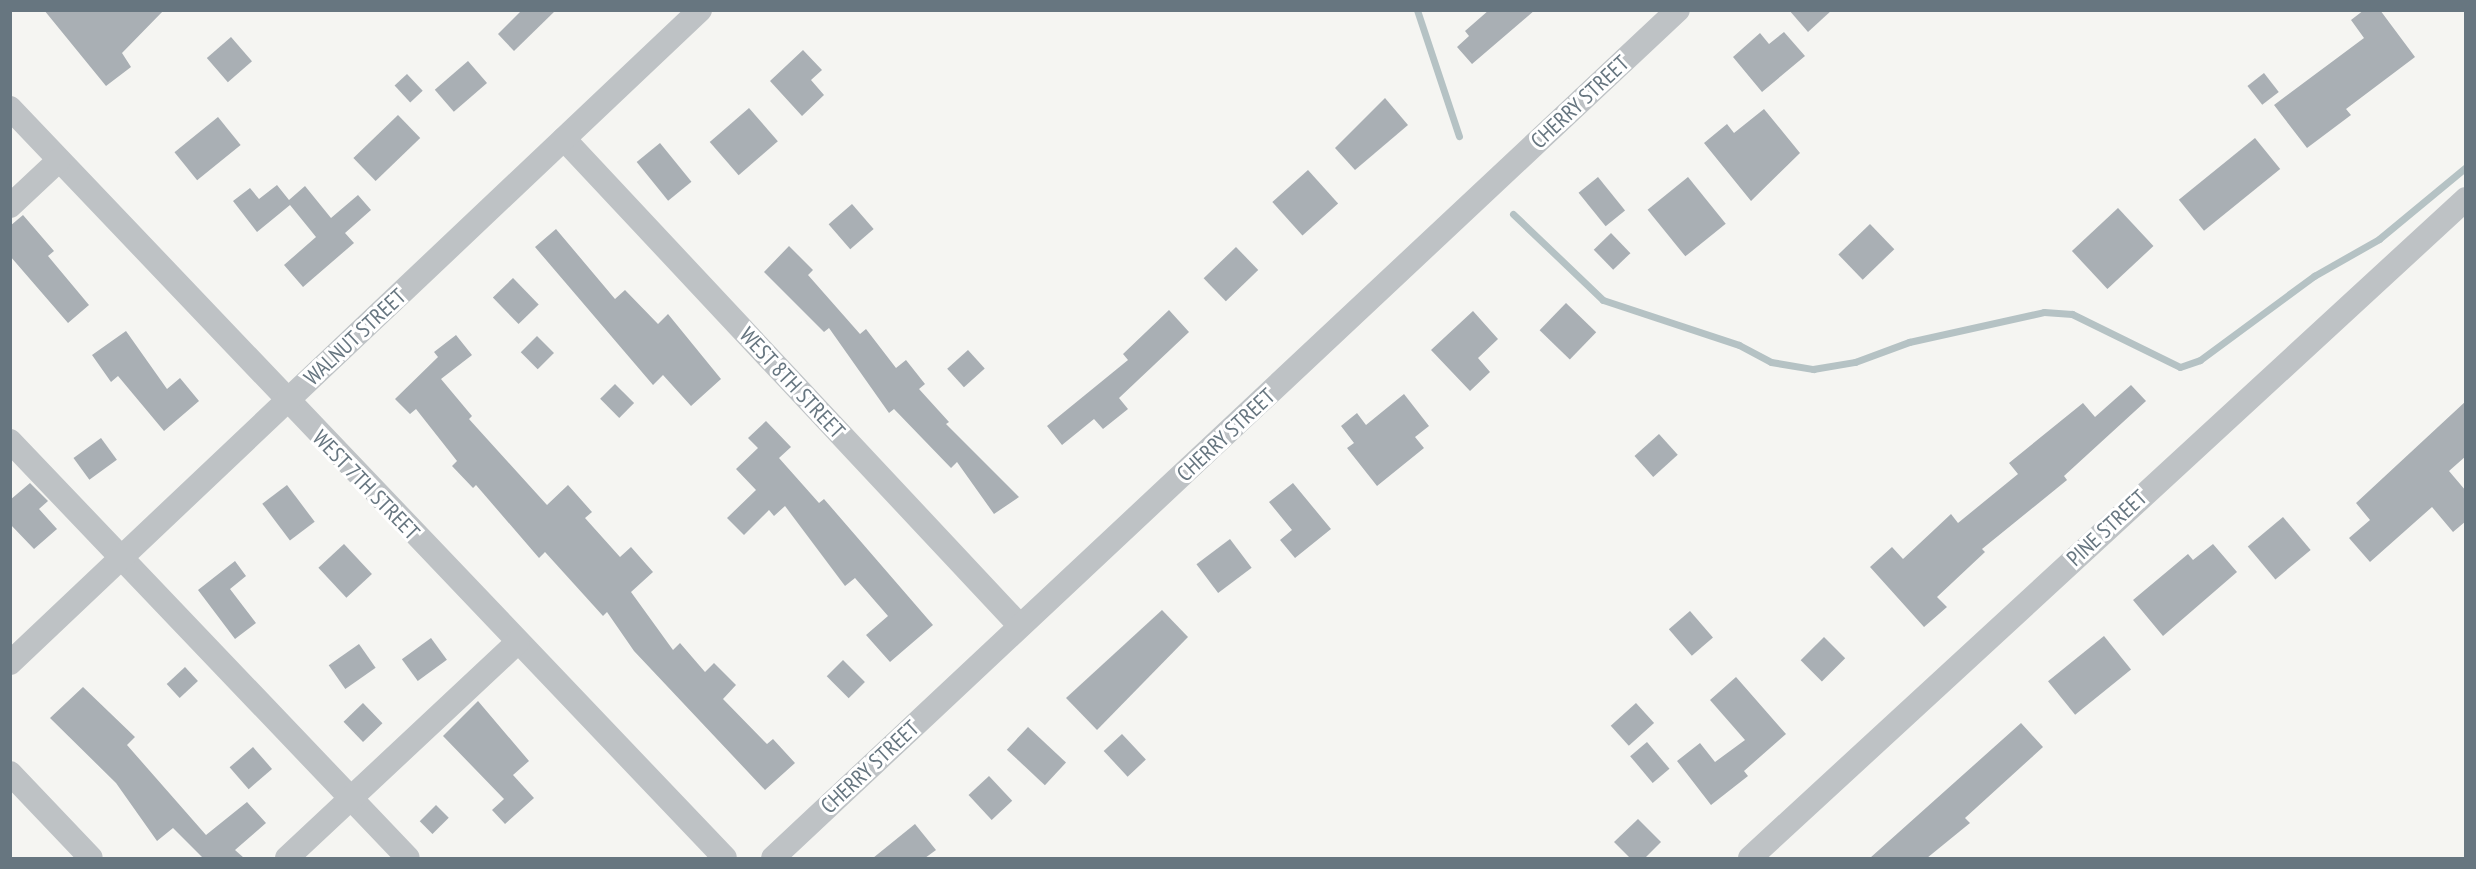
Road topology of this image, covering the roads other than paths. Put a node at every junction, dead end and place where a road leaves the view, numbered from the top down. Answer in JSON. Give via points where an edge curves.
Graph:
{"nodes":[{"id":1,"x":700,"y":10,"type":"edge"},
{"id":2,"x":1678,"y":10,"type":"edge"},
{"id":3,"x":10,"y":108,"type":"edge"},
{"id":4,"x":564,"y":140,"type":"junction"},
{"id":5,"x":59,"y":160,"type":"junction"},
{"id":6,"x":2466,"y":199,"type":"edge"},
{"id":7,"x":10,"y":206,"type":"edge"},
{"id":8,"x":287,"y":402,"type":"junction"},
{"id":9,"x":10,"y":441,"type":"edge"},
{"id":10,"x":122,"y":558,"type":"junction"},
{"id":11,"x":1020,"y":626,"type":"junction"},
{"id":12,"x":518,"y":642,"type":"junction"},
{"id":13,"x":10,"y":663,"type":"edge"},
{"id":14,"x":10,"y":773,"type":"edge"},
{"id":15,"x":351,"y":799,"type":"junction"},
{"id":16,"x":91,"y":858,"type":"edge"},
{"id":17,"x":287,"y":858,"type":"edge"},
{"id":18,"x":408,"y":858,"type":"edge"},
{"id":19,"x":725,"y":858,"type":"edge"},
{"id":20,"x":773,"y":858,"type":"edge"},
{"id":21,"x":1750,"y":858,"type":"edge"}],
"edges":[{"from":1,"to":4,"type":"street","name":"WALNUT STREET"},
{"from":2,"to":11,"type":"street","name":"CHERRY STREET"},
{"from":3,"to":5,"type":"street","name":"WEST 7TH STREET"},
{"from":4,"to":8,"type":"street","name":"WALNUT STREET"},
{"from":4,"to":11,"type":"street","name":"WEST 8TH STREET"},
{"from":5,"to":7,"type":"street"},
{"from":5,"to":8,"type":"street","name":"WEST 7TH STREET"},
{"from":6,"to":21,"type":"street","name":"PINE STREET"},
{"from":8,"to":10,"type":"street","name":"WALNUT STREET"},
{"from":8,"to":12,"type":"street","name":"WEST 7TH STREET"},
{"from":9,"to":10,"type":"street"},
{"from":10,"to":13,"type":"street","name":"WALNUT STREET"},
{"from":10,"to":15,"type":"street"},
{"from":11,"to":20,"type":"street","name":"CHERRY STREET"},
{"from":12,"to":15,"type":"street"},
{"from":12,"to":19,"type":"street","name":"WEST 7TH STREET"},
{"from":14,"to":16,"type":"street"},
{"from":15,"to":17,"type":"street"},
{"from":15,"to":18,"type":"street"}]}
